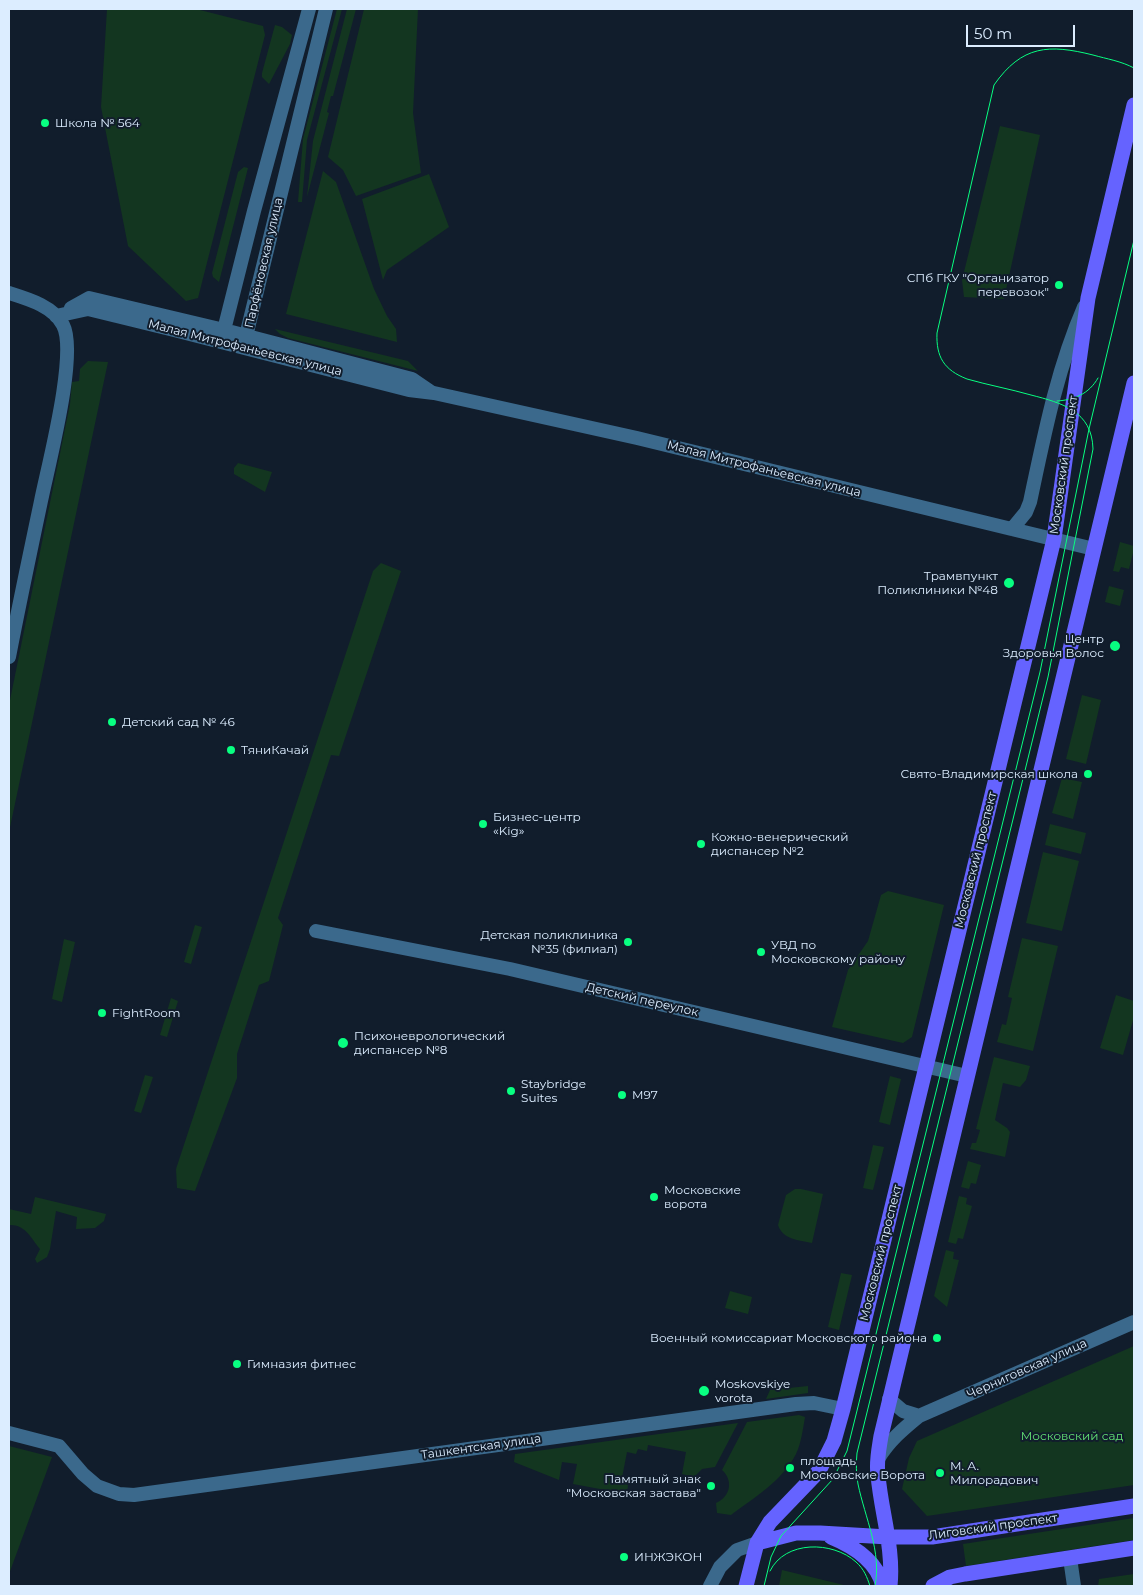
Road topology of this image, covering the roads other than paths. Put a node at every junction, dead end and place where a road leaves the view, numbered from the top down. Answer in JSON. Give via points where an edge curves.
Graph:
{"nodes":[{"id":1,"x":309,"y":9,"type":"edge"},
{"id":2,"x":326,"y":9,"type":"edge"},
{"id":3,"x":1134,"y":105,"type":"edge"},
{"id":4,"x":9,"y":293,"type":"edge"},
{"id":5,"x":1088,"y":298,"type":"junction"},
{"id":6,"x":56,"y":316,"type":"junction"},
{"id":7,"x":224,"y":330,"type":"junction"},
{"id":8,"x":246,"y":336,"type":"junction"},
{"id":9,"x":235,"y":346,"type":"junction"},
{"id":10,"x":1134,"y":383,"type":"edge"},
{"id":11,"x":434,"y":393,"type":"junction"},
{"id":12,"x":1012,"y":529,"type":"junction"},
{"id":13,"x":1054,"y":539,"type":"junction"},
{"id":14,"x":1094,"y":549,"type":"junction"},
{"id":15,"x":9,"y":657,"type":"edge"},
{"id":16,"x":316,"y":931,"type":"dead end"},
{"id":17,"x":926,"y":1066,"type":"junction"},
{"id":18,"x":967,"y":1076,"type":"junction"},
{"id":19,"x":1134,"y":1322,"type":"edge"},
{"id":20,"x":889,"y":1399,"type":"junction"},
{"id":21,"x":843,"y":1409,"type":"junction"},
{"id":22,"x":919,"y":1416,"type":"junction"},
{"id":23,"x":9,"y":1433,"type":"edge"},
{"id":24,"x":877,"y":1459,"type":"junction"},
{"id":25,"x":1134,"y":1506,"type":"edge"},
{"id":26,"x":820,"y":1533,"type":"junction"},
{"id":27,"x":888,"y":1537,"type":"junction"},
{"id":28,"x":757,"y":1543,"type":"junction"},
{"id":29,"x":1134,"y":1548,"type":"edge"},
{"id":30,"x":1070,"y":1558,"type":"junction"},
{"id":31,"x":710,"y":1586,"type":"edge"},
{"id":32,"x":746,"y":1586,"type":"edge"},
{"id":33,"x":883,"y":1586,"type":"edge"},
{"id":34,"x":890,"y":1586,"type":"edge"},
{"id":35,"x":932,"y":1586,"type":"edge"},
{"id":36,"x":1074,"y":1586,"type":"edge"}],
"edges":[{"from":1,"to":7,"type":"street","name":"Парфёновская улица"},
{"from":2,"to":8,"type":"street","name":"Парфёновская улица"},
{"from":3,"to":5,"type":"main road","name":"Московский проспект"},
{"from":4,"to":6,"type":"street","via":[[31,300]]},
{"from":5,"to":12,"type":"street","via":[[1075,328],[1053,401],[1030,502]]},
{"from":5,"to":13,"type":"main road","name":"Московский проспект"},
{"from":6,"to":7,"type":"street","name":"Малая Митрофаньевская улица","via":[[89,298]]},
{"from":6,"to":9,"type":"street","name":"Малая Митрофаньевская улица","via":[[88,309]]},
{"from":6,"to":15,"type":"street","via":[[67,338],[67,366]]},
{"from":7,"to":8,"type":"street","name":"Малая Митрофаньевская улица"},
{"from":7,"to":9,"type":"street","name":"Парфёновская улица"},
{"from":8,"to":9,"type":"street","name":"Парфёновская улица"},
{"from":8,"to":11,"type":"street","name":"Малая Митрофаньевская улица","via":[[412,379]]},
{"from":9,"to":11,"type":"street","name":"Малая Митрофаньевская улица","via":[[409,390]]},
{"from":10,"to":14,"type":"main road"},
{"from":11,"to":12,"type":"street","name":"Малая Митрофаньевская улица","via":[[644,439]]},
{"from":12,"to":13,"type":"street","name":"Малая Митрофаньевская улица"},
{"from":13,"to":14,"type":"street","name":"Малая Митрофаньевская улица"},
{"from":13,"to":17,"type":"main road","name":"Московский проспект"},
{"from":14,"to":18,"type":"main road"},
{"from":16,"to":17,"type":"street","name":"Детский переулок","via":[[510,969]]},
{"from":17,"to":18,"type":"street","name":"Детский переулок"},
{"from":17,"to":21,"type":"main road","name":"Московский проспект"},
{"from":18,"to":20,"type":"main road"},
{"from":19,"to":22,"type":"street","name":"Черниговская улица"},
{"from":20,"to":22,"type":"street","via":[[903,1411]]},
{"from":20,"to":24,"type":"main road"},
{"from":21,"to":23,"type":"street","name":"Ташкентская улица","via":[[814,1403],[796,1404],[134,1495],[105,1490],[90,1481],[59,1446]]},
{"from":21,"to":28,"type":"main road","name":"Московский проспект","via":[[834,1441],[819,1471],[770,1522]]},
{"from":22,"to":24,"type":"street","name":"Черниговская улица","via":[[890,1441]]},
{"from":24,"to":27,"type":"main road"},
{"from":25,"to":27,"type":"main road","name":"Лиговский проспект","via":[[932,1537]]},
{"from":26,"to":27,"type":"main road","name":"Лиговский проспект"},
{"from":26,"to":28,"type":"main road","via":[[796,1533]]},
{"from":26,"to":33,"type":"main road","via":[[844,1542],[867,1559]]},
{"from":27,"to":34,"type":"main road"},
{"from":28,"to":31,"type":"street","via":[[736,1550],[720,1567]]},
{"from":28,"to":32,"type":"main road","name":"Московский проспект"},
{"from":29,"to":30,"type":"main road"},
{"from":30,"to":35,"type":"main road","via":[[950,1577]]},
{"from":30,"to":36,"type":"street"}]}
